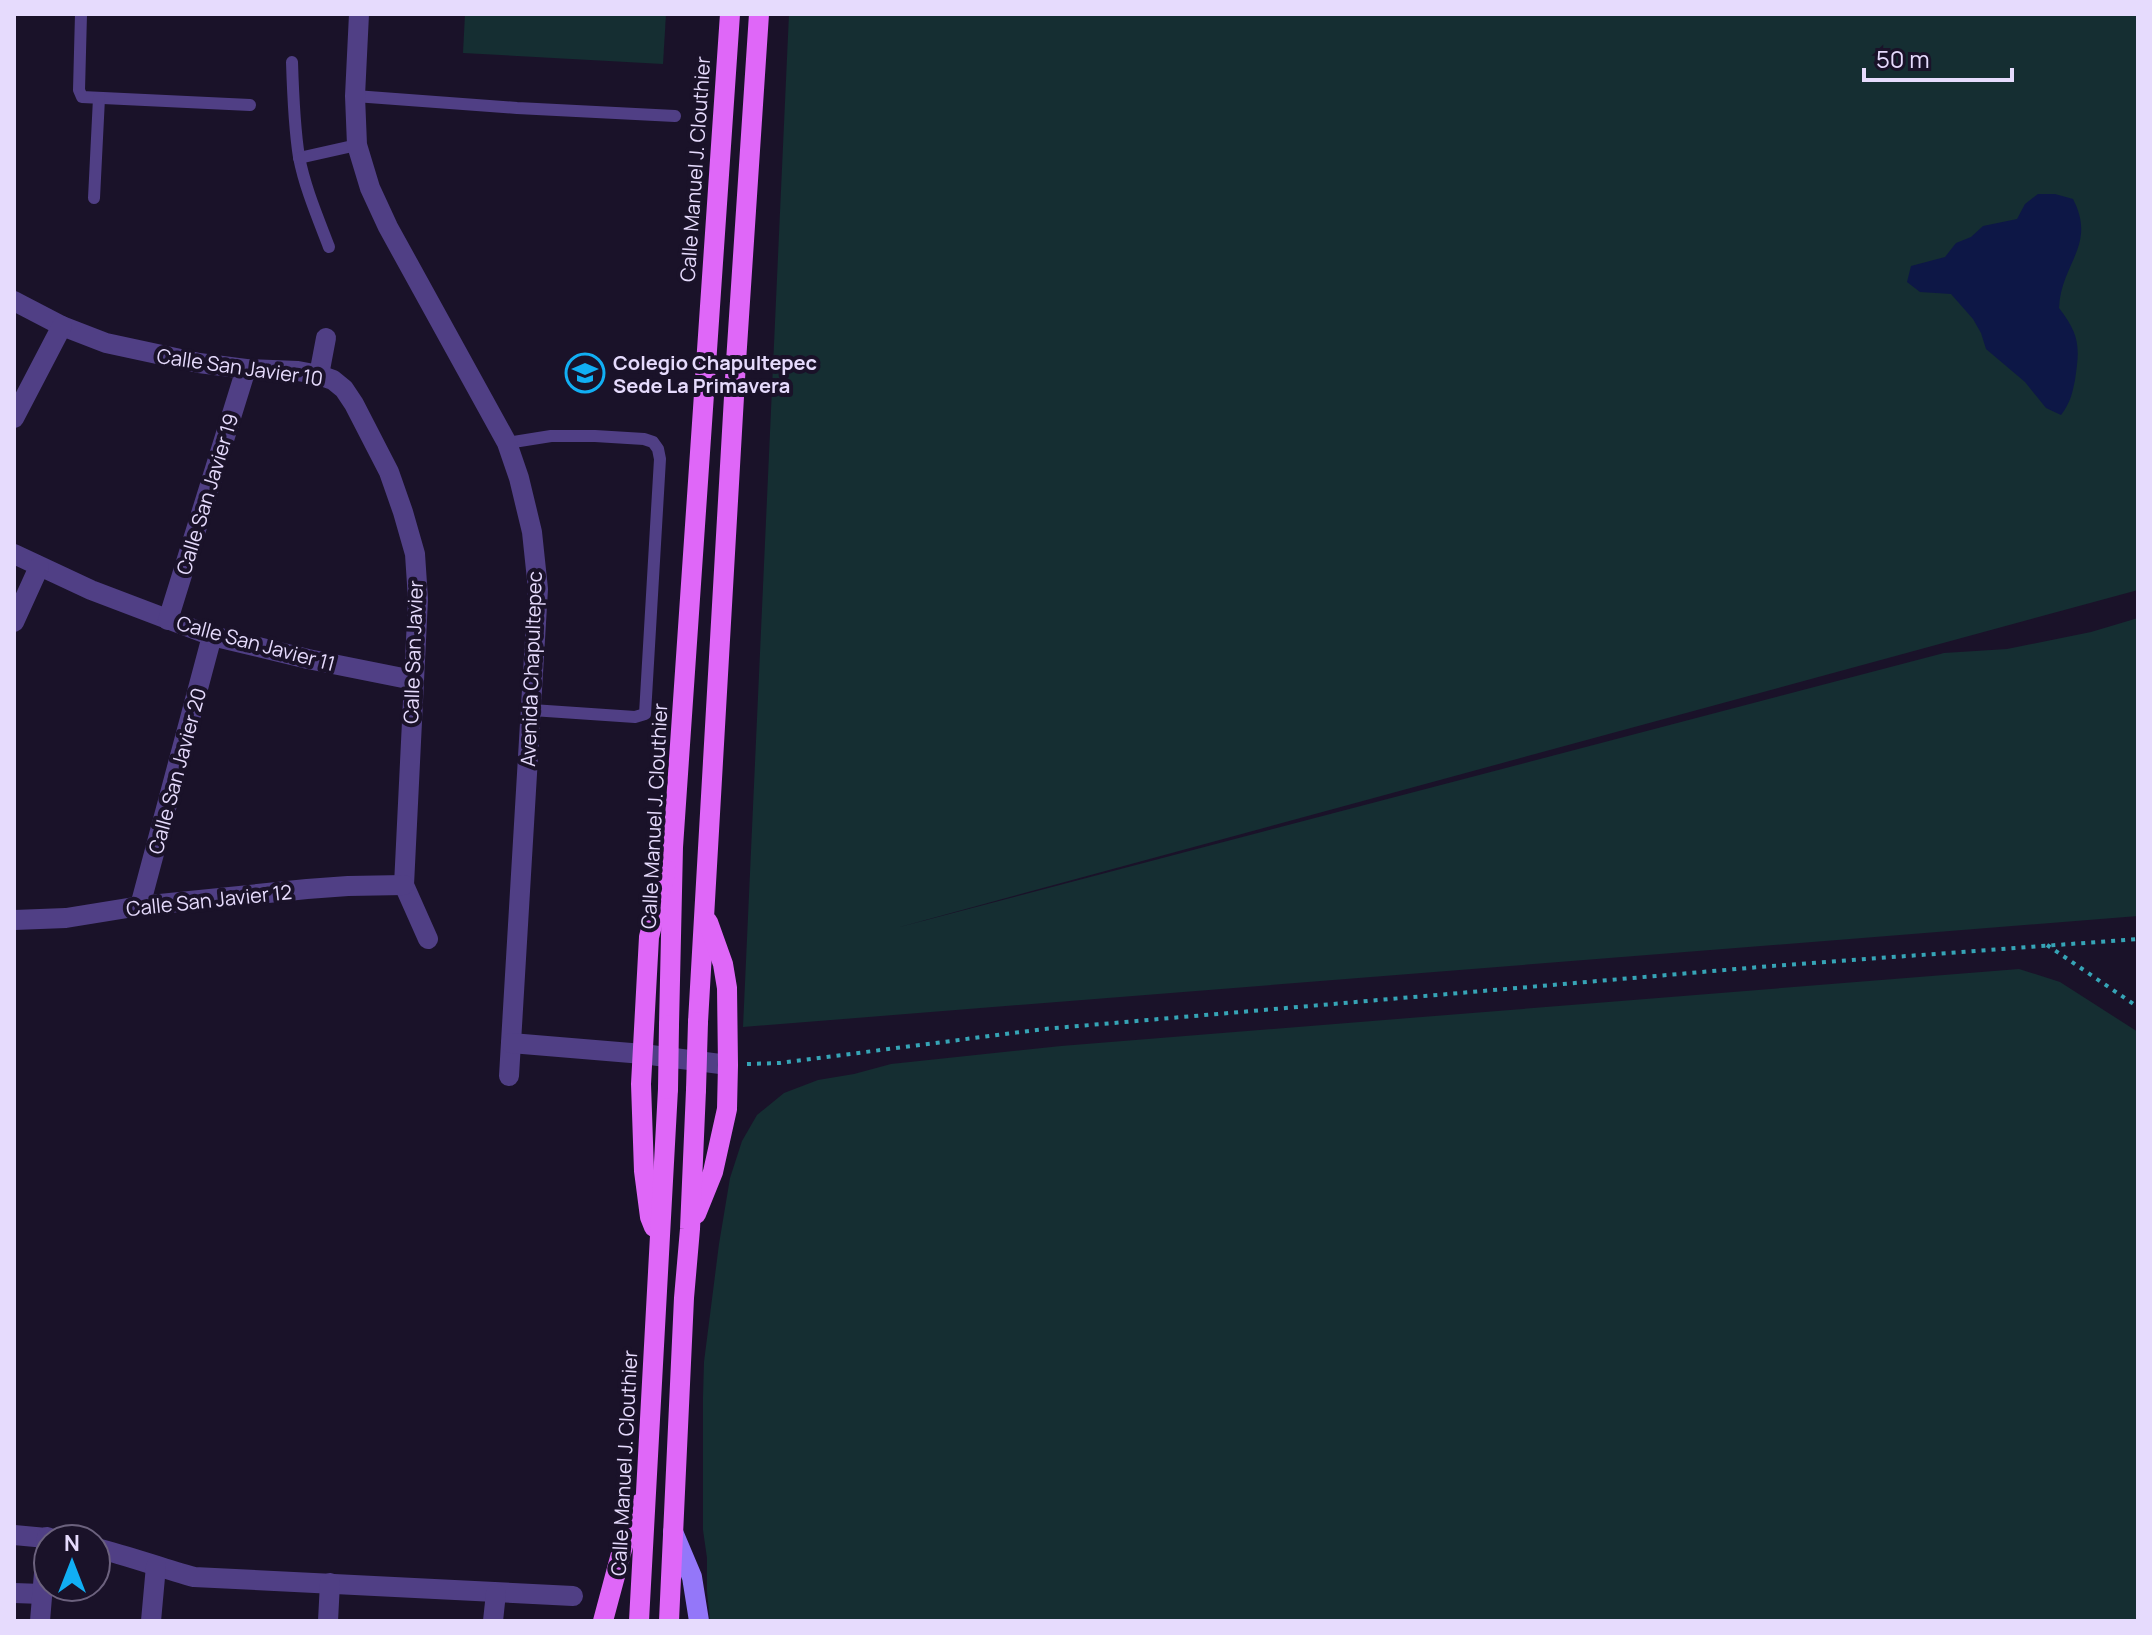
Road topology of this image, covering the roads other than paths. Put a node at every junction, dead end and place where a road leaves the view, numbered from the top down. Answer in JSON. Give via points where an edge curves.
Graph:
{"nodes":[{"id":1,"x":81,"y":14,"type":"edge"},
{"id":2,"x":359,"y":14,"type":"edge"},
{"id":3,"x":730,"y":14,"type":"edge"},
{"id":4,"x":759,"y":14,"type":"edge"},
{"id":5,"x":292,"y":62,"type":"dead end"},
{"id":6,"x":355,"y":96,"type":"junction"},
{"id":7,"x":99,"y":98,"type":"junction"},
{"id":8,"x":250,"y":105,"type":"dead end"},
{"id":9,"x":675,"y":116,"type":"dead end"},
{"id":10,"x":357,"y":145,"type":"junction"},
{"id":11,"x":299,"y":158,"type":"junction"},
{"id":12,"x":94,"y":198,"type":"dead end"},
{"id":13,"x":329,"y":247,"type":"dead end"},
{"id":14,"x":14,"y":301,"type":"edge"},
{"id":15,"x":62,"y":326,"type":"junction"},
{"id":16,"x":326,"y":338,"type":"dead end"},
{"id":17,"x":246,"y":369,"type":"junction"},
{"id":18,"x":326,"y":377,"type":"junction"},
{"id":19,"x":14,"y":418,"type":"edge"},
{"id":20,"x":507,"y":443,"type":"junction"},
{"id":21,"x":14,"y":554,"type":"edge"},
{"id":22,"x":39,"y":567,"type":"junction"},
{"id":23,"x":168,"y":620,"type":"junction"},
{"id":24,"x":14,"y":622,"type":"edge"},
{"id":25,"x":212,"y":636,"type":"junction"},
{"id":26,"x":413,"y":680,"type":"junction"},
{"id":27,"x":532,"y":710,"type":"junction"},
{"id":28,"x":673,"y":847,"type":"junction"},
{"id":29,"x":404,"y":885,"type":"junction"},
{"id":30,"x":140,"y":906,"type":"junction"},
{"id":31,"x":704,"y":911,"type":"junction"},
{"id":32,"x":14,"y":920,"type":"edge"},
{"id":33,"x":428,"y":939,"type":"dead end"},
{"id":34,"x":511,"y":1043,"type":"junction"},
{"id":35,"x":643,"y":1054,"type":"junction"},
{"id":36,"x":728,"y":1065,"type":"junction"},
{"id":37,"x":509,"y":1076,"type":"dead end"},
{"id":38,"x":690,"y":1229,"type":"junction"},
{"id":39,"x":660,"y":1245,"type":"junction"},
{"id":40,"x":645,"y":1489,"type":"junction"},
{"id":41,"x":673,"y":1532,"type":"junction"},
{"id":42,"x":112,"y":1552,"type":"edge"},
{"id":43,"x":156,"y":1566,"type":"junction"},
{"id":44,"x":330,"y":1583,"type":"junction"},
{"id":45,"x":496,"y":1593,"type":"junction"},
{"id":46,"x":573,"y":1596,"type":"dead end"},
{"id":47,"x":151,"y":1621,"type":"edge"},
{"id":48,"x":328,"y":1621,"type":"edge"},
{"id":49,"x":493,"y":1621,"type":"edge"},
{"id":50,"x":603,"y":1621,"type":"edge"},
{"id":51,"x":639,"y":1621,"type":"edge"},
{"id":52,"x":669,"y":1621,"type":"edge"},
{"id":53,"x":699,"y":1621,"type":"edge"}],
"edges":[{"from":1,"to":7,"type":"lane","via":[[80,94]]},
{"from":2,"to":6,"type":"street","name":"Avenida Chapultepec"},
{"from":3,"to":28,"type":"main road","name":"Calle Manuel J. Clouthier"},
{"from":4,"to":31,"type":"main road"},
{"from":5,"to":11,"type":"lane"},
{"from":6,"to":9,"type":"lane"},
{"from":6,"to":10,"type":"street","name":"Avenida Chapultepec"},
{"from":7,"to":8,"type":"lane"},
{"from":7,"to":12,"type":"lane"},
{"from":10,"to":11,"type":"lane"},
{"from":10,"to":20,"type":"street","name":"Avenida Chapultepec","via":[[388,227]]},
{"from":11,"to":13,"type":"lane"},
{"from":14,"to":15,"type":"street","name":"Calle San Javier 10"},
{"from":15,"to":17,"type":"street","name":"Calle San Javier 10","via":[[154,355]]},
{"from":15,"to":19,"type":"street"},
{"from":16,"to":18,"type":"street"},
{"from":17,"to":18,"type":"street","name":"Calle San Javier 10"},
{"from":17,"to":23,"type":"street","name":"Calle San Javier 19"},
{"from":18,"to":26,"type":"street","name":"Calle San Javier","via":[[354,404],[389,472],[411,540],[418,599]]},
{"from":20,"to":27,"type":"street","name":"Avenida Chapultepec","via":[[532,532],[538,589]]},
{"from":20,"to":27,"type":"lane","via":[[551,436],[644,439],[653,442],[660,459],[645,714]]},
{"from":21,"to":22,"type":"street","name":"Calle San Javier 11"},
{"from":22,"to":23,"type":"street","name":"Calle San Javier 11"},
{"from":22,"to":24,"type":"street"},
{"from":23,"to":25,"type":"street","name":"Calle San Javier 11"},
{"from":25,"to":26,"type":"street","name":"Calle San Javier 11"},
{"from":25,"to":30,"type":"street","name":"Calle San Javier 20"},
{"from":26,"to":29,"type":"street","name":"Calle San Javier"},
{"from":27,"to":34,"type":"street","name":"Avenida Chapultepec"},
{"from":28,"to":35,"type":"main road","via":[[649,937]]},
{"from":28,"to":39,"type":"main road","name":"Calle Manuel J. Clouthier","bridge":true},
{"from":29,"to":30,"type":"street","name":"Calle San Javier 12"},
{"from":29,"to":33,"type":"street","name":"Calle San Javier"},
{"from":30,"to":32,"type":"street","name":"Calle San Javier 12"},
{"from":31,"to":36,"type":"main road","via":[[727,988]]},
{"from":31,"to":38,"type":"main road","bridge":true},
{"from":34,"to":35,"type":"street"},
{"from":34,"to":37,"type":"street","name":"Avenida Chapultepec"},
{"from":35,"to":36,"type":"street"},
{"from":35,"to":39,"type":"main road","via":[[644,1171]]},
{"from":36,"to":38,"type":"main road","via":[[721,1140]]},
{"from":38,"to":41,"type":"main road"},
{"from":39,"to":40,"type":"main road","name":"Calle Manuel J. Clouthier"},
{"from":40,"to":50,"type":"main road","via":[[626,1535]]},
{"from":40,"to":51,"type":"main road","name":"Calle Manuel J. Clouthier"},
{"from":41,"to":52,"type":"main road"},
{"from":41,"to":53,"type":"street","via":[[692,1577]]},
{"from":42,"to":43,"type":"street"},
{"from":43,"to":44,"type":"street","via":[[194,1577]]},
{"from":43,"to":47,"type":"street"},
{"from":44,"to":45,"type":"street"},
{"from":44,"to":48,"type":"street"},
{"from":45,"to":46,"type":"street"},
{"from":45,"to":49,"type":"street"}]}
